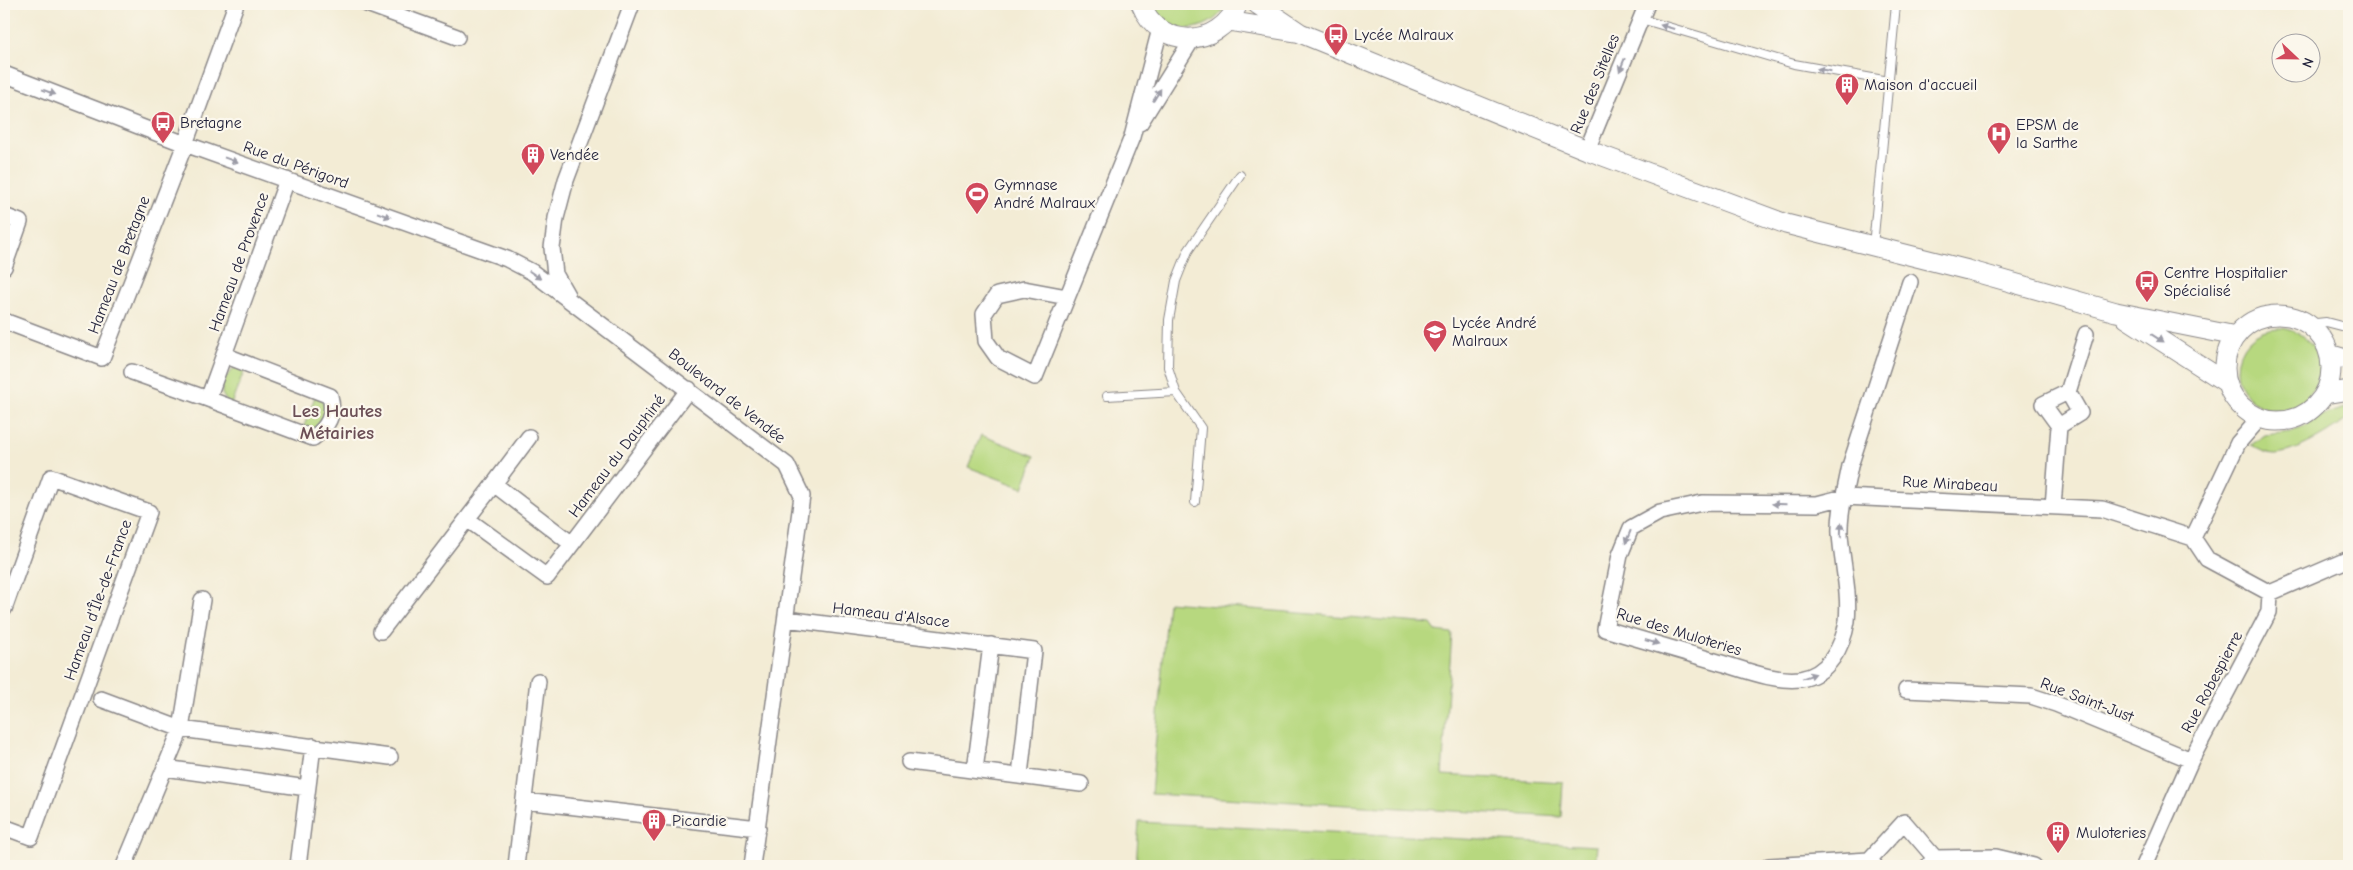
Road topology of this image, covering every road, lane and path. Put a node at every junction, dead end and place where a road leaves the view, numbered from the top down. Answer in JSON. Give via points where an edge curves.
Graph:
{"nodes":[{"id":1,"x":236,"y":4,"type":"edge"},
{"id":2,"x":367,"y":4,"type":"edge"},
{"id":3,"x":632,"y":4,"type":"edge"},
{"id":4,"x":1141,"y":4,"type":"edge"},
{"id":5,"x":1238,"y":4,"type":"edge"},
{"id":6,"x":1257,"y":4,"type":"edge"},
{"id":7,"x":1647,"y":4,"type":"edge"},
{"id":8,"x":1896,"y":4,"type":"edge"},
{"id":9,"x":403,"y":10,"type":"edge"},
{"id":10,"x":1641,"y":19,"type":"junction"},
{"id":11,"x":1228,"y":21,"type":"junction"},
{"id":12,"x":1160,"y":29,"type":"junction"},
{"id":13,"x":1300,"y":33,"type":"junction"},
{"id":14,"x":457,"y":37,"type":"dead end"},
{"id":15,"x":1193,"y":38,"type":"junction"},
{"id":16,"x":4,"y":74,"type":"edge"},
{"id":17,"x":1889,"y":81,"type":"junction"},
{"id":18,"x":1132,"y":137,"type":"junction"},
{"id":19,"x":185,"y":144,"type":"junction"},
{"id":20,"x":1587,"y":150,"type":"junction"},
{"id":21,"x":1240,"y":176,"type":"dead end"},
{"id":22,"x":287,"y":180,"type":"junction"},
{"id":23,"x":4,"y":216,"type":"edge"},
{"id":24,"x":1873,"y":247,"type":"junction"},
{"id":25,"x":4,"y":267,"type":"edge"},
{"id":26,"x":1910,"y":282,"type":"dead end"},
{"id":27,"x":1067,"y":297,"type":"junction"},
{"id":28,"x":570,"y":301,"type":"junction"},
{"id":29,"x":2116,"y":312,"type":"junction"},
{"id":30,"x":4,"y":321,"type":"edge"},
{"id":31,"x":2307,"y":324,"type":"junction"},
{"id":32,"x":2349,"y":328,"type":"edge"},
{"id":33,"x":2086,"y":334,"type":"dead end"},
{"id":34,"x":2236,"y":336,"type":"junction"},
{"id":35,"x":2329,"y":354,"type":"junction"},
{"id":36,"x":224,"y":355,"type":"junction"},
{"id":37,"x":2349,"y":360,"type":"edge"},
{"id":38,"x":132,"y":372,"type":"dead end"},
{"id":39,"x":2227,"y":383,"type":"junction"},
{"id":40,"x":689,"y":389,"type":"junction"},
{"id":41,"x":2349,"y":390,"type":"edge"},
{"id":42,"x":1176,"y":392,"type":"junction"},
{"id":43,"x":2068,"y":392,"type":"junction"},
{"id":44,"x":2325,"y":394,"type":"junction"},
{"id":45,"x":1107,"y":396,"type":"dead end"},
{"id":46,"x":208,"y":399,"type":"junction"},
{"id":47,"x":2260,"y":418,"type":"junction"},
{"id":48,"x":2059,"y":426,"type":"junction"},
{"id":49,"x":529,"y":437,"type":"dead end"},
{"id":50,"x":494,"y":484,"type":"junction"},
{"id":51,"x":1844,"y":497,"type":"junction"},
{"id":52,"x":1195,"y":502,"type":"dead end"},
{"id":53,"x":2053,"y":507,"type":"junction"},
{"id":54,"x":467,"y":518,"type":"junction"},
{"id":55,"x":2193,"y":538,"type":"junction"},
{"id":56,"x":572,"y":544,"type":"junction"},
{"id":57,"x":2349,"y":558,"type":"edge"},
{"id":58,"x":10,"y":570,"type":"edge"},
{"id":59,"x":2270,"y":592,"type":"junction"},
{"id":60,"x":202,"y":600,"type":"dead end"},
{"id":61,"x":4,"y":608,"type":"edge"},
{"id":62,"x":786,"y":619,"type":"junction"},
{"id":63,"x":381,"y":631,"type":"dead end"},
{"id":64,"x":991,"y":645,"type":"junction"},
{"id":65,"x":538,"y":681,"type":"dead end"},
{"id":66,"x":1906,"y":690,"type":"dead end"},
{"id":67,"x":101,"y":699,"type":"dead end"},
{"id":68,"x":181,"y":729,"type":"junction"},
{"id":69,"x":313,"y":746,"type":"junction"},
{"id":70,"x":390,"y":757,"type":"dead end"},
{"id":71,"x":2191,"y":760,"type":"junction"},
{"id":72,"x":909,"y":762,"type":"dead end"},
{"id":73,"x":165,"y":768,"type":"junction"},
{"id":74,"x":975,"y":770,"type":"junction"},
{"id":75,"x":1020,"y":775,"type":"junction"},
{"id":76,"x":1081,"y":784,"type":"dead end"},
{"id":77,"x":307,"y":788,"type":"junction"},
{"id":78,"x":524,"y":801,"type":"junction"},
{"id":79,"x":4,"y":827,"type":"edge"},
{"id":80,"x":758,"y":828,"type":"junction"},
{"id":81,"x":1932,"y":862,"type":"edge"},
{"id":82,"x":1872,"y":863,"type":"edge"},
{"id":83,"x":124,"y":866,"type":"edge"},
{"id":84,"x":298,"y":866,"type":"edge"},
{"id":85,"x":516,"y":866,"type":"edge"},
{"id":86,"x":752,"y":866,"type":"edge"},
{"id":87,"x":1769,"y":866,"type":"edge"},
{"id":88,"x":2034,"y":866,"type":"edge"},
{"id":89,"x":2144,"y":866,"type":"edge"}],
"edges":[{"from":1,"to":19,"type":"street"},
{"from":2,"to":9,"type":"street"},
{"from":3,"to":28,"type":"street","name":"Boulevard de Vendée","via":[[566,180],[556,218],[552,248],[555,274]]},
{"from":4,"to":12,"type":"street"},
{"from":5,"to":11,"type":"street"},
{"from":6,"to":13,"type":"street"},
{"from":7,"to":10,"type":"street","name":"Rue des Sitelles"},
{"from":8,"to":17,"type":"lane"},
{"from":9,"to":14,"type":"street"},
{"from":17,"to":10,"type":"lane","one_way":true,"via":[[1794,64]]},
{"from":10,"to":20,"type":"street","name":"Rue des Sitelles","one_way":true},
{"from":11,"to":13,"type":"street"},
{"from":11,"to":15,"type":"street","via":[[1215,32]]},
{"from":12,"to":15,"type":"street","via":[[1180,38]]},
{"from":12,"to":18,"type":"street"},
{"from":13,"to":20,"type":"street"},
{"from":18,"to":15,"type":"street","one_way":true},
{"from":16,"to":19,"type":"street","name":"Rue du Périgord","one_way":true},
{"from":17,"to":24,"type":"lane"},
{"from":18,"to":27,"type":"street"},
{"from":19,"to":22,"type":"street","name":"Rue du Périgord","one_way":true},
{"from":19,"to":30,"type":"street","name":"Hameau de Bretagne","via":[[102,358]]},
{"from":20,"to":24,"type":"street","via":[[1786,224]]},
{"from":21,"to":42,"type":"lane","via":[[1200,231],[1176,281],[1167,354]]},
{"from":22,"to":28,"type":"street","name":"Rue du Périgord","one_way":true,"via":[[507,259],[532,272]]},
{"from":22,"to":36,"type":"street","name":"Hameau de Provence"},
{"from":23,"to":25,"type":"street","via":[[20,222]]},
{"from":24,"to":29,"type":"street","via":[[1978,272]]},
{"from":26,"to":51,"type":"street","name":"Rue des Muloteries","via":[[1850,466]]},
{"from":27,"to":27,"type":"street","via":[[1035,377],[998,358],[986,341],[984,314],[997,295],[1024,289]]},
{"from":28,"to":40,"type":"street","name":"Boulevard de Vendée"},
{"from":29,"to":34,"type":"street"},
{"from":29,"to":39,"type":"street","one_way":true},
{"from":31,"to":32,"type":"lane","via":[[2326,322]]},
{"from":31,"to":34,"type":"street","via":[[2290,316],[2273,315],[2256,320]]},
{"from":31,"to":35,"type":"street","via":[[2322,338]]},
{"from":33,"to":43,"type":"street"},
{"from":34,"to":39,"type":"street","via":[[2226,359]]},
{"from":35,"to":37,"type":"street"},
{"from":35,"to":44,"type":"street","via":[[2330,379]]},
{"from":36,"to":46,"type":"street","name":"Hameau de Provence"},
{"from":36,"to":46,"type":"street","name":"Hameau de Provence","via":[[330,396],[330,420],[313,438]]},
{"from":38,"to":46,"type":"street","name":"Hameau de Provence"},
{"from":39,"to":47,"type":"street","via":[[2235,400]]},
{"from":40,"to":56,"type":"street","name":"Hameau du Dauphiné"},
{"from":40,"to":62,"type":"street","name":"Boulevard de Vendée","via":[[787,465],[797,483],[802,496]]},
{"from":41,"to":44,"type":"street"},
{"from":42,"to":45,"type":"lane"},
{"from":42,"to":52,"type":"lane","via":[[1201,428]]},
{"from":43,"to":48,"type":"street","via":[[2080,413]]},
{"from":43,"to":48,"type":"street","via":[[2043,404]]},
{"from":44,"to":47,"type":"street","via":[[2310,411],[2293,419],[2278,422]]},
{"from":47,"to":55,"type":"street","via":[[2238,443]]},
{"from":48,"to":53,"type":"street"},
{"from":49,"to":50,"type":"street"},
{"from":50,"to":54,"type":"street"},
{"from":50,"to":56,"type":"street","name":"Hameau du Dauphiné"},
{"from":51,"to":51,"type":"street","name":"Rue des Muloteries","one_way":true,"via":[[1817,504],[1702,503],[1660,512],[1631,528],[1620,555],[1605,629],[1762,675],[1790,679],[1812,676],[1824,669],[1838,651],[1846,622],[1848,603],[1840,532]]},
{"from":51,"to":53,"type":"street","name":"Rue Mirabeau"},
{"from":53,"to":55,"type":"street","name":"Rue Mirabeau","via":[[2102,509]]},
{"from":54,"to":56,"type":"street","name":"Hameau du Dauphiné","via":[[547,577]]},
{"from":54,"to":63,"type":"street"},
{"from":55,"to":59,"type":"street","via":[[2207,559]]},
{"from":57,"to":59,"type":"street"},
{"from":58,"to":61,"type":"street","name":"Hameau d'Île-de-France"},
{"from":58,"to":79,"type":"street","name":"Hameau d'Île-de-France","via":[[51,477],[149,512],[31,837]]},
{"from":59,"to":71,"type":"street","name":"Rue Robespierre","via":[[2270,612]]},
{"from":60,"to":68,"type":"street"},
{"from":62,"to":64,"type":"street","name":"Hameau d'Alsace"},
{"from":62,"to":80,"type":"street","name":"Boulevard de Vendée"},
{"from":64,"to":74,"type":"street"},
{"from":64,"to":75,"type":"street","name":"Hameau d'Alsace","via":[[1034,651]]},
{"from":65,"to":78,"type":"street"},
{"from":66,"to":71,"type":"street","name":"Rue Saint-Just","via":[[2032,696]]},
{"from":67,"to":68,"type":"street"},
{"from":68,"to":69,"type":"street"},
{"from":68,"to":73,"type":"street"},
{"from":69,"to":70,"type":"street"},
{"from":69,"to":77,"type":"street"},
{"from":71,"to":89,"type":"street","name":"Rue Robespierre"},
{"from":72,"to":74,"type":"street"},
{"from":73,"to":77,"type":"street"},
{"from":73,"to":83,"type":"street"},
{"from":74,"to":75,"type":"street"},
{"from":75,"to":76,"type":"street"},
{"from":77,"to":84,"type":"street"},
{"from":78,"to":80,"type":"street"},
{"from":78,"to":85,"type":"street"},
{"from":80,"to":86,"type":"street","name":"Boulevard de Vendée"},
{"from":81,"to":82,"type":"street","via":[[1904,822]]},
{"from":81,"to":88,"type":"street","via":[[1996,857]]},
{"from":82,"to":87,"type":"street"}]}
